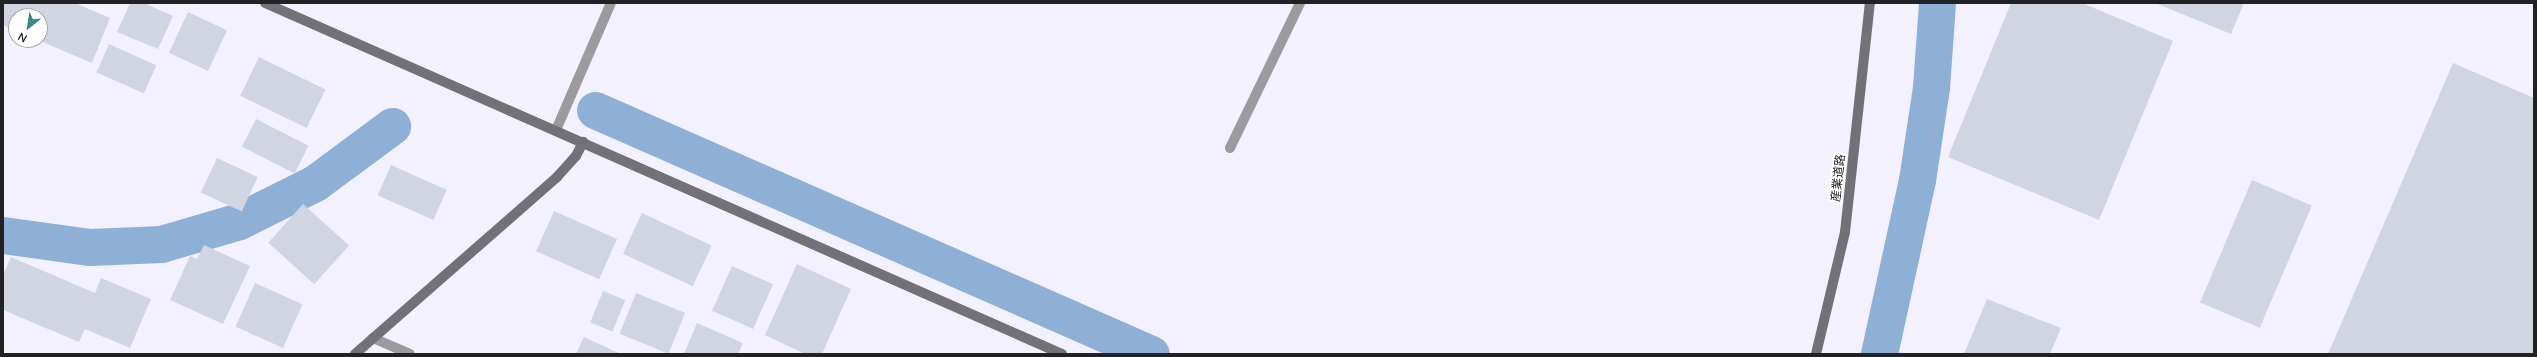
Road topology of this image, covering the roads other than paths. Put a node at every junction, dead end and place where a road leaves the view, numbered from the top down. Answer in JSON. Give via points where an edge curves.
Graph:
{"nodes":[{"id":1,"x":264,"y":3,"type":"edge"},
{"id":2,"x":611,"y":3,"type":"edge"},
{"id":3,"x":1300,"y":3,"type":"edge"},
{"id":4,"x":1870,"y":3,"type":"edge"},
{"id":5,"x":556,"y":130,"type":"junction"},
{"id":6,"x":583,"y":142,"type":"junction"},
{"id":7,"x":1230,"y":148,"type":"dead end"},
{"id":8,"x":373,"y":338,"type":"junction"},
{"id":9,"x":356,"y":354,"type":"edge"},
{"id":10,"x":410,"y":354,"type":"edge"},
{"id":11,"x":1062,"y":354,"type":"edge"},
{"id":12,"x":1816,"y":354,"type":"edge"}],
"edges":[{"from":1,"to":5,"type":"street"},
{"from":2,"to":5,"type":"street"},
{"from":3,"to":7,"type":"street"},
{"from":4,"to":12,"type":"street","name":"産業道路","via":[[1845,232]]},
{"from":5,"to":6,"type":"street"},
{"from":6,"to":8,"type":"street","via":[[576,156],[557,177]]},
{"from":6,"to":11,"type":"street"},
{"from":8,"to":9,"type":"street"},
{"from":8,"to":10,"type":"street"}]}
